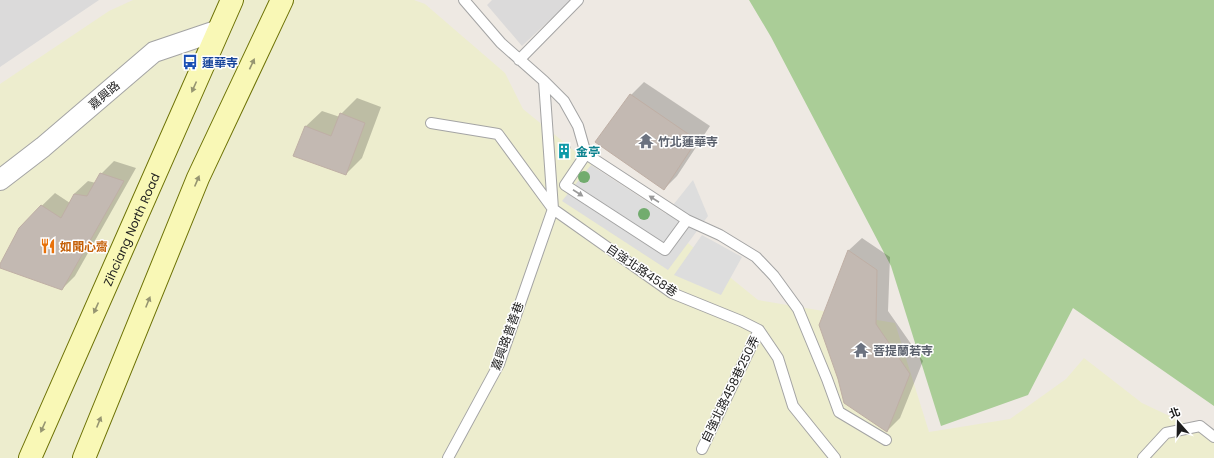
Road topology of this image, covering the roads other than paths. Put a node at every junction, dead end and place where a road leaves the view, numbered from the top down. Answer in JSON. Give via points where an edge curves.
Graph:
{"nodes":[{"id":1,"x":232,"y":0,"type":"edge"},
{"id":2,"x":282,"y":0,"type":"edge"},
{"id":3,"x":464,"y":0,"type":"edge"},
{"id":4,"x":578,"y":0,"type":"edge"},
{"id":5,"x":219,"y":30,"type":"junction"},
{"id":6,"x":519,"y":60,"type":"junction"},
{"id":7,"x":544,"y":81,"type":"junction"},
{"id":8,"x":431,"y":122,"type":"dead end"},
{"id":9,"x":586,"y":154,"type":"junction"},
{"id":10,"x":0,"y":180,"type":"edge"},
{"id":11,"x":553,"y":209,"type":"junction"},
{"id":12,"x":687,"y":220,"type":"junction"},
{"id":13,"x":759,"y":330,"type":"junction"},
{"id":14,"x":1214,"y":437,"type":"edge"},
{"id":15,"x":886,"y":440,"type":"dead end"},
{"id":16,"x":702,"y":449,"type":"dead end"},
{"id":17,"x":30,"y":458,"type":"edge"},
{"id":18,"x":84,"y":458,"type":"edge"},
{"id":19,"x":448,"y":458,"type":"edge"},
{"id":20,"x":835,"y":458,"type":"edge"},
{"id":21,"x":1143,"y":458,"type":"edge"}],
"edges":[{"from":1,"to":5,"type":"main road","name":"Zihciang North Road"},
{"from":18,"to":2,"type":"main road","one_way":true,"via":[[198,178]]},
{"from":3,"to":6,"type":"lane"},
{"from":4,"to":6,"type":"lane"},
{"from":5,"to":10,"type":"street","name":"嘉興路","via":[[154,52]]},
{"from":5,"to":17,"type":"main road","name":"Zihciang North Road","one_way":true},
{"from":6,"to":7,"type":"lane"},
{"from":7,"to":9,"type":"lane","via":[[564,101],[578,126]]},
{"from":7,"to":11,"type":"lane"},
{"from":8,"to":11,"type":"lane","name":"自強北路458巷","via":[[498,134]]},
{"from":12,"to":9,"type":"lane","one_way":true},
{"from":9,"to":12,"type":"lane","one_way":true,"via":[[565,185],[571,189],[665,250]]},
{"from":11,"to":13,"type":"lane","name":"自強北路458巷","via":[[672,293]]},
{"from":11,"to":19,"type":"lane","name":"嘉興路普善巷","via":[[499,364]]},
{"from":12,"to":15,"type":"lane","via":[[720,235],[756,257],[774,276],[798,309],[838,412]]},
{"from":13,"to":16,"type":"lane","name":"自強北路458巷250弄"},
{"from":13,"to":20,"type":"lane","name":"自強北路458巷","via":[[778,358],[793,406]]},
{"from":14,"to":21,"type":"lane","via":[[1200,426],[1166,433]]}]}
